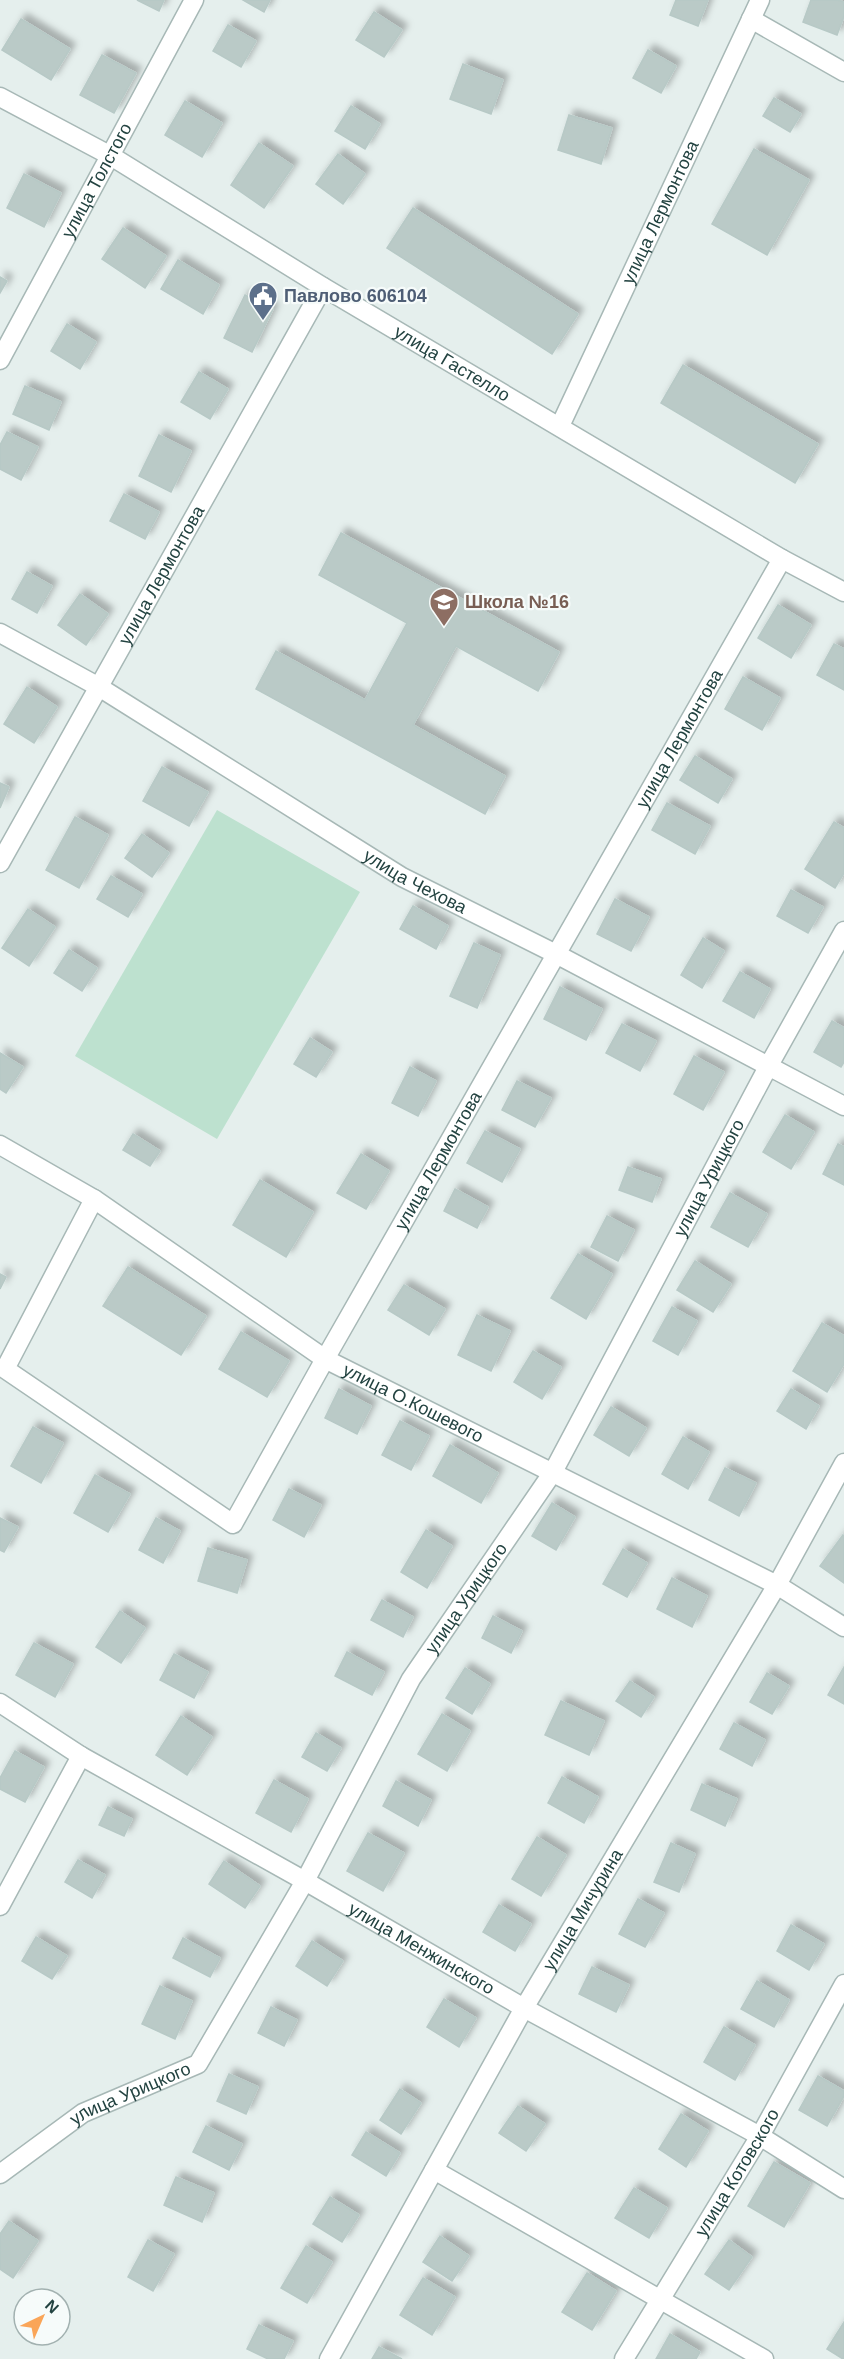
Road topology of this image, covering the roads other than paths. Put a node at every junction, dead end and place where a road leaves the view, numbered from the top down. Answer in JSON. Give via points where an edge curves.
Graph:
{"nodes":[{"id":1,"x":194,"y":0,"type":"edge"},
{"id":2,"x":760,"y":0,"type":"edge"},
{"id":3,"x":751,"y":19,"type":"junction"},
{"id":4,"x":844,"y":72,"type":"edge"},
{"id":5,"x":0,"y":97,"type":"edge"},
{"id":6,"x":111,"y":156,"type":"junction"},
{"id":7,"x":323,"y":287,"type":"junction"},
{"id":8,"x":0,"y":360,"type":"edge"},
{"id":9,"x":560,"y":426,"type":"junction"},
{"id":10,"x":782,"y":559,"type":"junction"},
{"id":11,"x":844,"y":592,"type":"edge"},
{"id":12,"x":0,"y":633,"type":"edge"},
{"id":13,"x":99,"y":687,"type":"junction"},
{"id":14,"x":0,"y":863,"type":"edge"},
{"id":15,"x":844,"y":931,"type":"edge"},
{"id":16,"x":555,"y":954,"type":"junction"},
{"id":17,"x":770,"y":1065,"type":"junction"},
{"id":18,"x":844,"y":1106,"type":"edge"},
{"id":19,"x":0,"y":1145,"type":"edge"},
{"id":20,"x":94,"y":1199,"type":"junction"},
{"id":21,"x":325,"y":1359,"type":"junction"},
{"id":22,"x":2,"y":1371,"type":"edge"},
{"id":23,"x":844,"y":1463,"type":"edge"},
{"id":24,"x":553,"y":1472,"type":"junction"},
{"id":25,"x":777,"y":1585,"type":"junction"},
{"id":26,"x":844,"y":1627,"type":"edge"},
{"id":27,"x":0,"y":1703,"type":"edge"},
{"id":28,"x":81,"y":1756,"type":"junction"},
{"id":29,"x":305,"y":1881,"type":"junction"},
{"id":30,"x":0,"y":1906,"type":"edge"},
{"id":31,"x":844,"y":1984,"type":"edge"},
{"id":32,"x":524,"y":2008,"type":"junction"},
{"id":33,"x":760,"y":2136,"type":"junction"},
{"id":34,"x":434,"y":2170,"type":"junction"},
{"id":35,"x":0,"y":2174,"type":"edge"},
{"id":36,"x":844,"y":2189,"type":"edge"},
{"id":37,"x":661,"y":2298,"type":"junction"},
{"id":38,"x":329,"y":2359,"type":"edge"},
{"id":39,"x":624,"y":2359,"type":"edge"},
{"id":40,"x":764,"y":2359,"type":"edge"}],
"edges":[{"from":1,"to":6,"type":"street","name":"улица Толстого"},
{"from":2,"to":3,"type":"street","name":"улица Лермонтова"},
{"from":3,"to":4,"type":"street"},
{"from":3,"to":9,"type":"street","name":"улица Лермонтова"},
{"from":5,"to":6,"type":"street","name":"улица Гастелло"},
{"from":6,"to":7,"type":"street","name":"улица Гастелло"},
{"from":6,"to":8,"type":"street","name":"улица Толстого"},
{"from":7,"to":9,"type":"street","name":"улица Гастелло"},
{"from":7,"to":13,"type":"street","name":"улица Лермонтова"},
{"from":9,"to":10,"type":"street","name":"улица Гастелло"},
{"from":10,"to":11,"type":"street","name":"улица Гастелло"},
{"from":10,"to":16,"type":"street","name":"улица Лермонтова"},
{"from":12,"to":13,"type":"street","name":"улица Чехова"},
{"from":13,"to":14,"type":"street","name":"улица Лермонтова"},
{"from":13,"to":16,"type":"street","name":"улица Чехова","via":[[402,877]]},
{"from":15,"to":17,"type":"street","name":"улица Урицкого"},
{"from":16,"to":17,"type":"street","name":"улица Чехова"},
{"from":16,"to":21,"type":"street","name":"улица Лермонтова"},
{"from":17,"to":18,"type":"street","name":"улица Чехова"},
{"from":17,"to":24,"type":"street","name":"улица Урицкого"},
{"from":19,"to":20,"type":"street","name":"улица О.Кошевого"},
{"from":20,"to":21,"type":"street","name":"улица О.Кошевого"},
{"from":20,"to":22,"type":"street","name":"улица Лермонтова"},
{"from":21,"to":22,"type":"street","name":"улица Лермонтова","via":[[234,1524]]},
{"from":21,"to":24,"type":"street","name":"улица О.Кошевого"},
{"from":23,"to":25,"type":"street","name":"улица Мичурина"},
{"from":24,"to":25,"type":"street","name":"улица О.Кошевого"},
{"from":24,"to":29,"type":"street","name":"улица Урицкого","via":[[411,1679]]},
{"from":25,"to":26,"type":"street","name":"улица О.Кошевого"},
{"from":25,"to":32,"type":"street","name":"улица Мичурина"},
{"from":27,"to":28,"type":"street","name":"улица Менжинского"},
{"from":28,"to":29,"type":"street","name":"улица Менжинского"},
{"from":28,"to":30,"type":"street"},
{"from":29,"to":32,"type":"street","name":"улица Менжинского"},
{"from":29,"to":35,"type":"street","name":"улица Урицкого","via":[[198,2064],[83,2113]]},
{"from":31,"to":33,"type":"street","name":"улица Котовского"},
{"from":32,"to":33,"type":"street","name":"улица Менжинского"},
{"from":32,"to":34,"type":"street","name":"улица Мичурина"},
{"from":33,"to":36,"type":"street","name":"улица Менжинского"},
{"from":33,"to":37,"type":"street","name":"улица Котовского"},
{"from":34,"to":37,"type":"street"},
{"from":34,"to":38,"type":"street","name":"улица Мичурина"},
{"from":37,"to":39,"type":"street","name":"улица Котовского"},
{"from":37,"to":40,"type":"street"}]}
